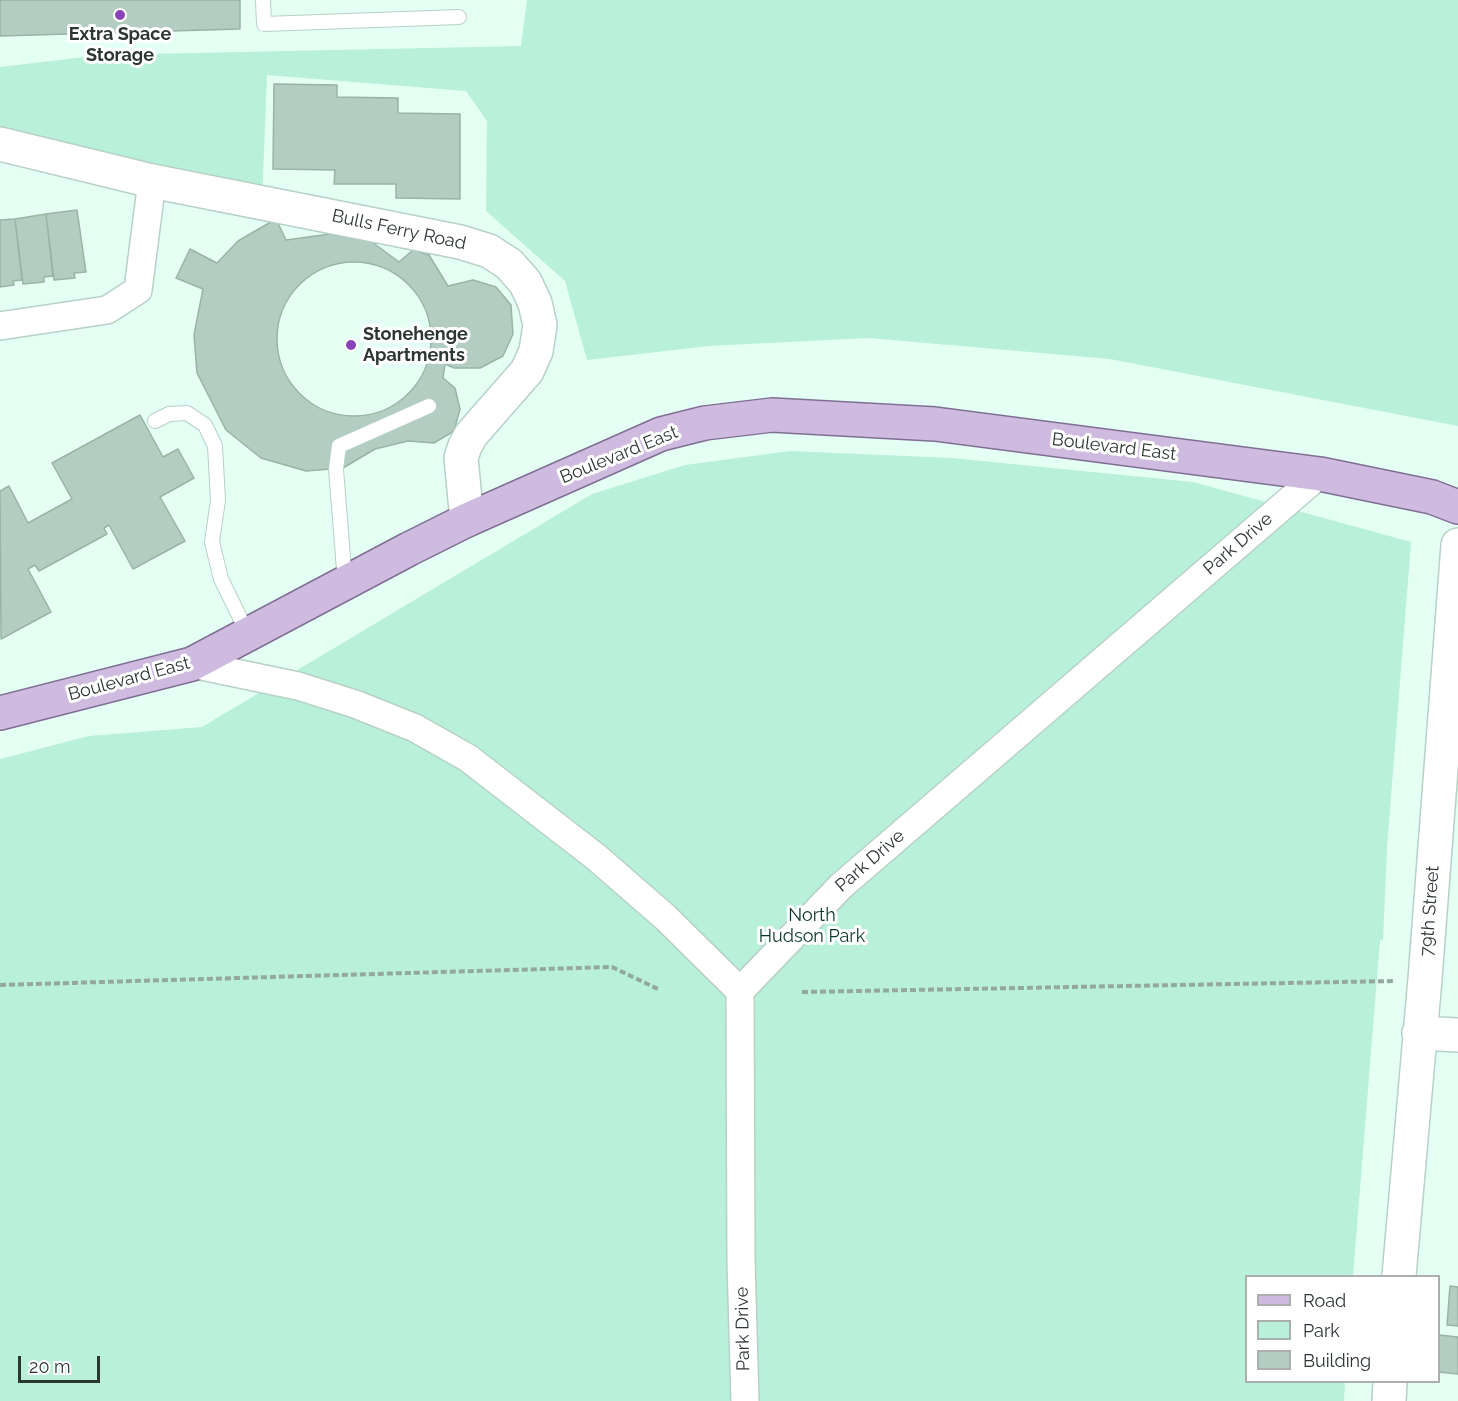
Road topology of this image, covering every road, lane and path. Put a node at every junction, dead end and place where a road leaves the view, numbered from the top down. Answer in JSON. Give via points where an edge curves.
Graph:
{"nodes":[{"id":1,"x":263,"y":0,"type":"edge"},
{"id":2,"x":459,"y":17,"type":"dead end"},
{"id":3,"x":0,"y":144,"type":"edge"},
{"id":4,"x":152,"y":181,"type":"junction"},
{"id":5,"x":0,"y":326,"type":"edge"},
{"id":6,"x":429,"y":406,"type":"dead end"},
{"id":7,"x":155,"y":421,"type":"dead end"},
{"id":8,"x":1320,"y":474,"type":"junction"},
{"id":9,"x":1458,"y":507,"type":"edge"},
{"id":10,"x":467,"y":520,"type":"junction"},
{"id":11,"x":1458,"y":544,"type":"edge"},
{"id":12,"x":345,"y":584,"type":"junction"},
{"id":13,"x":248,"y":634,"type":"junction"},
{"id":14,"x":192,"y":664,"type":"junction"},
{"id":15,"x":0,"y":713,"type":"edge"},
{"id":16,"x":1395,"y":981,"type":"dead end"},
{"id":17,"x":0,"y":985,"type":"edge"},
{"id":18,"x":660,"y":990,"type":"dead end"},
{"id":19,"x":740,"y":991,"type":"junction"},
{"id":20,"x":802,"y":992,"type":"dead end"},
{"id":21,"x":1419,"y":1033,"type":"junction"},
{"id":22,"x":1458,"y":1035,"type":"edge"},
{"id":23,"x":1399,"y":1275,"type":"edge"},
{"id":24,"x":1390,"y":1383,"type":"edge"},
{"id":25,"x":745,"y":1401,"type":"edge"},
{"id":26,"x":1389,"y":1401,"type":"edge"}],
"edges":[{"from":1,"to":2,"type":"lane","via":[[264,24]]},
{"from":3,"to":4,"type":"street","name":"Bulls Ferry Road"},
{"from":4,"to":5,"type":"street","via":[[138,290],[107,310]]},
{"from":4,"to":10,"type":"street","name":"Bulls Ferry Road","via":[[460,242],[489,251],[525,282],[540,325],[536,351],[527,371],[465,446],[461,458]]},
{"from":6,"to":12,"type":"lane","via":[[339,446],[336,476]]},
{"from":7,"to":13,"type":"lane","via":[[169,414],[187,413],[205,424],[215,446],[218,500],[212,542],[221,579]]},
{"from":8,"to":9,"type":"main road","name":"Boulevard East","via":[[1432,497]]},
{"from":8,"to":10,"type":"main road","name":"Boulevard East","via":[[935,424],[772,415],[705,423],[661,434]]},
{"from":8,"to":19,"type":"street","name":"Park Drive","via":[[841,886]]},
{"from":10,"to":12,"type":"main road","name":"Boulevard East"},
{"from":11,"to":21,"type":"street","name":"79th Street"},
{"from":12,"to":13,"type":"main road","name":"Boulevard East"},
{"from":13,"to":14,"type":"main road","name":"Boulevard East"},
{"from":14,"to":15,"type":"main road","name":"Boulevard East"},
{"from":14,"to":19,"type":"street","via":[[355,704],[415,728],[468,759],[596,856],[665,916]]},
{"from":16,"to":20,"type":"path"},
{"from":17,"to":18,"type":"path","via":[[612,967]]},
{"from":19,"to":25,"type":"street","name":"Park Drive"},
{"from":21,"to":22,"type":"street"},
{"from":21,"to":23,"type":"street","name":"79th Street"},
{"from":24,"to":26,"type":"street"}]}
